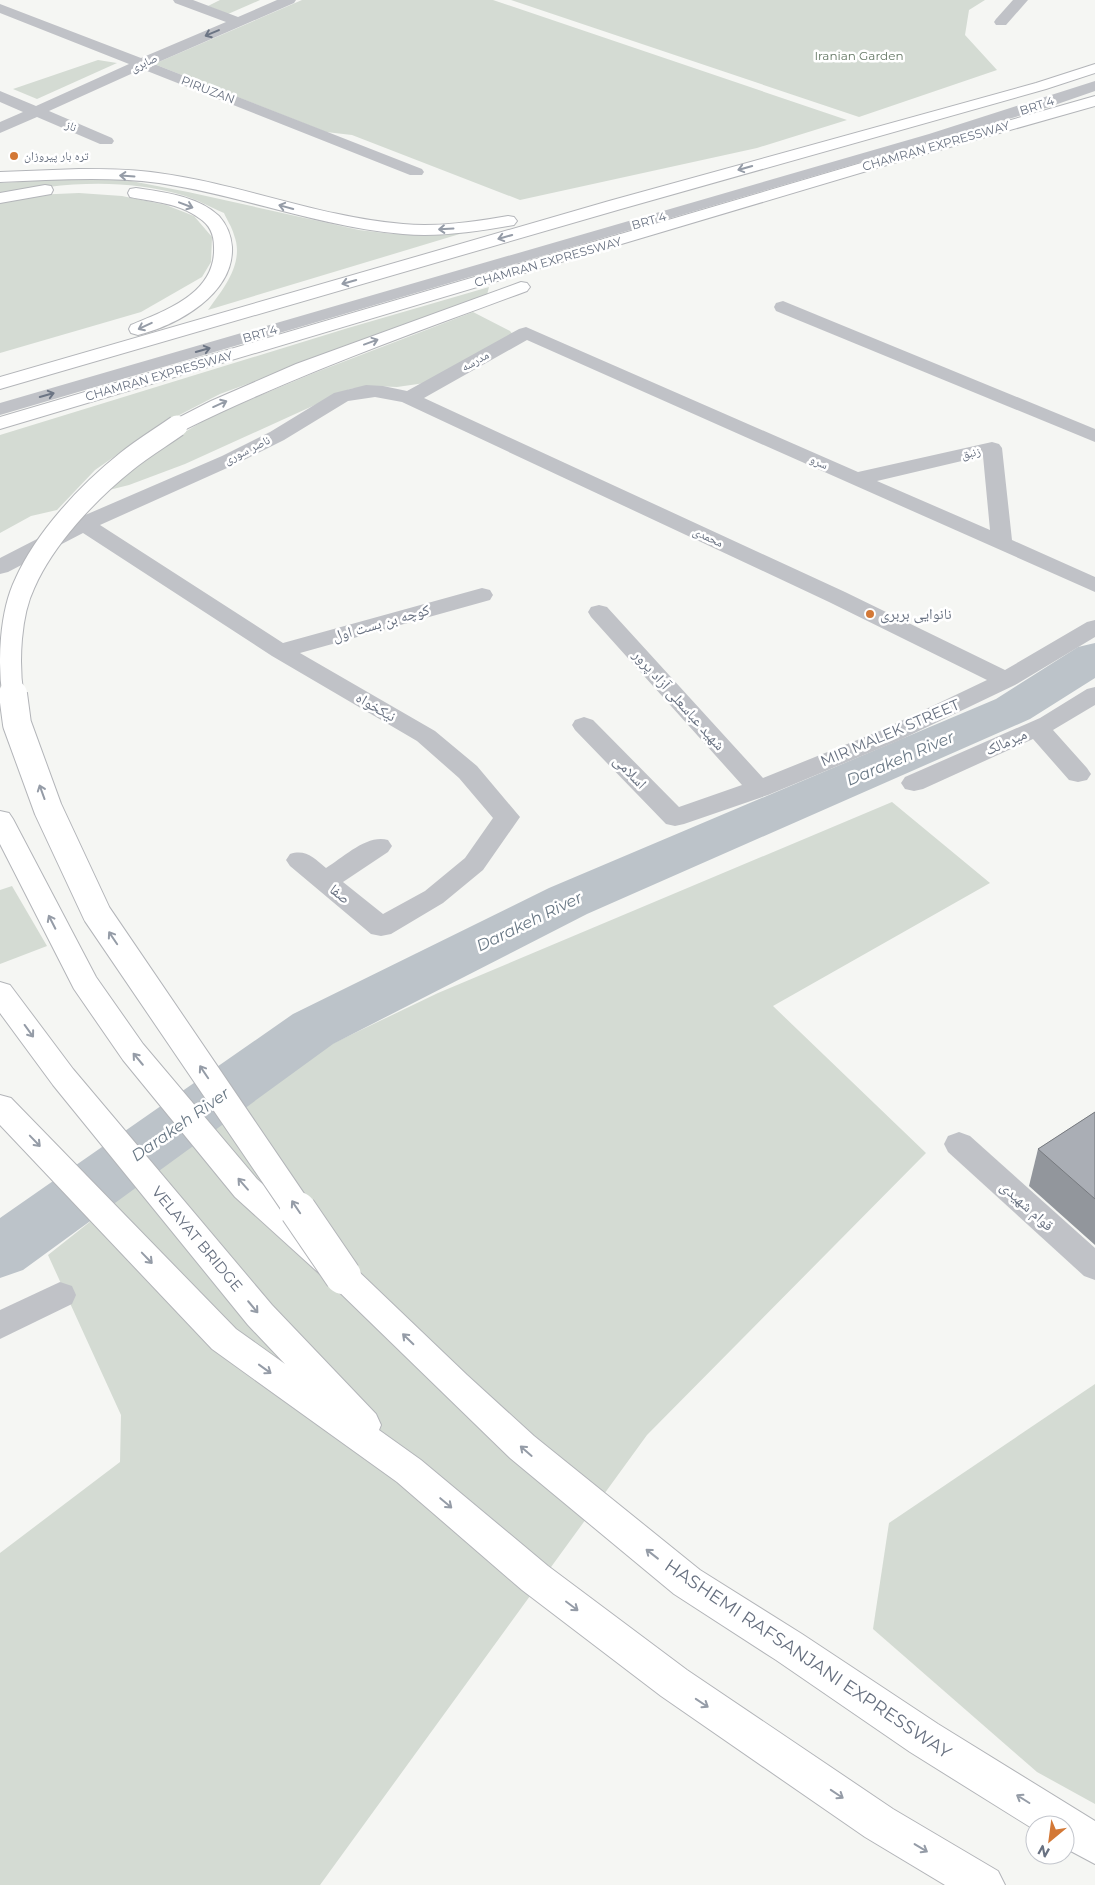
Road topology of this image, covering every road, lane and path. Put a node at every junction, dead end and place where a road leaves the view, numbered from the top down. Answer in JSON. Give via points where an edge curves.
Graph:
{"nodes":[{"id":1,"x":180,"y":0,"type":"edge"},
{"id":2,"x":289,"y":0,"type":"edge"},
{"id":3,"x":1021,"y":0,"type":"edge"},
{"id":4,"x":0,"y":8,"type":"edge"},
{"id":5,"x":239,"y":22,"type":"junction"},
{"id":6,"x":1001,"y":22,"type":"dead end"},
{"id":7,"x":141,"y":64,"type":"junction"},
{"id":8,"x":1095,"y":68,"type":"edge"},
{"id":9,"x":1095,"y":76,"type":"edge"},
{"id":10,"x":1095,"y":86,"type":"edge"},
{"id":11,"x":0,"y":96,"type":"edge"},
{"id":12,"x":1095,"y":101,"type":"edge"},
{"id":13,"x":36,"y":112,"type":"junction"},
{"id":14,"x":0,"y":128,"type":"edge"},
{"id":15,"x":106,"y":141,"type":"dead end"},
{"id":16,"x":416,"y":172,"type":"dead end"},
{"id":17,"x":0,"y":177,"type":"edge"},
{"id":18,"x":0,"y":198,"type":"edge"},
{"id":19,"x":616,"y":204,"type":"junction"},
{"id":20,"x":686,"y":221,"type":"junction"},
{"id":21,"x":549,"y":244,"type":"junction"},
{"id":22,"x":783,"y":306,"type":"dead end"},
{"id":23,"x":544,"y":339,"type":"joint"},
{"id":24,"x":60,"y":366,"type":"junction"},
{"id":25,"x":0,"y":383,"type":"edge"},
{"id":26,"x":0,"y":395,"type":"edge"},
{"id":27,"x":409,"y":398,"type":"junction"},
{"id":28,"x":0,"y":409,"type":"edge"},
{"id":29,"x":0,"y":423,"type":"edge"},
{"id":30,"x":1095,"y":436,"type":"edge"},
{"id":31,"x":857,"y":479,"type":"junction"},
{"id":32,"x":84,"y":524,"type":"junction"},
{"id":33,"x":1002,"y":544,"type":"junction"},
{"id":34,"x":0,"y":567,"type":"edge"},
{"id":35,"x":1095,"y":585,"type":"edge"},
{"id":36,"x":482,"y":595,"type":"dead end"},
{"id":37,"x":599,"y":612,"type":"dead end"},
{"id":38,"x":1095,"y":627,"type":"edge"},
{"id":39,"x":280,"y":651,"type":"junction"},
{"id":40,"x":1007,"y":680,"type":"junction"},
{"id":41,"x":1095,"y":694,"type":"edge"},
{"id":42,"x":584,"y":725,"type":"dead end"},
{"id":43,"x":1037,"y":728,"type":"junction"},
{"id":44,"x":1078,"y":774,"type":"dead end"},
{"id":45,"x":914,"y":783,"type":"dead end"},
{"id":46,"x":759,"y":789,"type":"junction"},
{"id":47,"x":675,"y":818,"type":"joint"},
{"id":48,"x":0,"y":819,"type":"edge"},
{"id":49,"x":379,"y":846,"type":"dead end"},
{"id":50,"x":299,"y":860,"type":"dead end"},
{"id":51,"x":325,"y":881,"type":"junction"},
{"id":52,"x":380,"y":927,"type":"joint"},
{"id":53,"x":0,"y":992,"type":"edge"},
{"id":54,"x":0,"y":1106,"type":"edge"},
{"id":55,"x":959,"y":1144,"type":"dead end"},
{"id":56,"x":1095,"y":1267,"type":"edge"},
{"id":57,"x":343,"y":1276,"type":"junction"},
{"id":58,"x":60,"y":1296,"type":"dead end"},
{"id":59,"x":0,"y":1325,"type":"edge"},
{"id":60,"x":409,"y":1471,"type":"junction"},
{"id":61,"x":1049,"y":1815,"type":"edge"},
{"id":62,"x":1075,"y":1831,"type":"edge"},
{"id":63,"x":1095,"y":1844,"type":"edge"},
{"id":64,"x":984,"y":1885,"type":"edge"}],
"edges":[{"from":1,"to":5,"type":"street"},
{"from":2,"to":5,"type":"street","name":"صابری"},
{"from":3,"to":6,"type":"street"},
{"from":4,"to":7,"type":"street","name":"PIRUZAN"},
{"from":5,"to":7,"type":"street","name":"صابری","one_way":true},
{"from":7,"to":13,"type":"street","name":"صابری"},
{"from":7,"to":16,"type":"street","name":"PIRUZAN"},
{"from":8,"to":19,"type":"highway","name":"CHAMRAN EXPRESSWAY","one_way":true,"via":[[1041,86]]},
{"from":9,"to":21,"type":"street","name":"BRT 4"},
{"from":10,"to":21,"type":"street","name":"BRT 4","via":[[944,135]]},
{"from":11,"to":13,"type":"street","name":"ناز"},
{"from":12,"to":20,"type":"highway","name":"CHAMRAN EXPRESSWAY","via":[[891,158]]},
{"from":13,"to":14,"type":"street","name":"صابری"},
{"from":13,"to":15,"type":"street","name":"ناز"},
{"from":19,"to":17,"type":"highway","one_way":true,"via":[[455,228],[404,229],[321,217],[157,178],[98,174]]},
{"from":18,"to":24,"type":"highway","one_way":true,"via":[[61,190],[133,192],[189,206],[205,213],[219,228],[223,245],[222,265],[202,295],[173,313]]},
{"from":19,"to":24,"type":"highway","name":"CHAMRAN EXPRESSWAY","one_way":true},
{"from":20,"to":29,"type":"highway","name":"CHAMRAN EXPRESSWAY"},
{"from":57,"to":20,"type":"highway","one_way":true,"bridge":true,"via":[[97,914],[48,809],[17,724],[10,678],[11,633],[24,584],[47,545],[86,498],[127,461],[177,426],[215,406],[358,347],[649,239]]},
{"from":21,"to":26,"type":"street","name":"BRT 4"},
{"from":28,"to":21,"type":"street","name":"BRT 4","one_way":true},
{"from":22,"to":30,"type":"street"},
{"from":23,"to":27,"type":"street","name":"مدرسه","via":[[526,333]]},
{"from":23,"to":31,"type":"street","name":"سرو"},
{"from":24,"to":25,"type":"highway","name":"CHAMRAN EXPRESSWAY"},
{"from":27,"to":32,"type":"street","name":"ناصر سوری","via":[[377,390],[341,397],[277,436],[229,460]]},
{"from":27,"to":40,"type":"street","name":"محمدی"},
{"from":31,"to":33,"type":"street","name":"سرو"},
{"from":31,"to":33,"type":"street","name":"زنبق","via":[[992,448]]},
{"from":32,"to":34,"type":"street","name":"ناصر سوری"},
{"from":32,"to":39,"type":"street","name":"نیکخواه"},
{"from":33,"to":35,"type":"street","name":"سرو"},
{"from":36,"to":39,"type":"street","name":"کوچه بن بست اول"},
{"from":37,"to":46,"type":"street","name":"شهید عباسعلی آزاد پرور"},
{"from":38,"to":40,"type":"street","name":"MIR MALEK STREET"},
{"from":39,"to":52,"type":"street","name":"نیکخواه","via":[[426,736],[468,772],[507,817],[474,864],[434,897]]},
{"from":40,"to":46,"type":"street","name":"MIR MALEK STREET","via":[[960,704]]},
{"from":41,"to":43,"type":"street","name":"میرمالک"},
{"from":42,"to":47,"type":"street","name":"اسلامی"},
{"from":43,"to":44,"type":"street"},
{"from":43,"to":45,"type":"street","name":"میرمالک"},
{"from":46,"to":47,"type":"street","name":"MIR MALEK STREET"},
{"from":57,"to":48,"type":"highway","one_way":true,"bridge":true,"via":[[246,1188],[133,1052],[84,982]]},
{"from":49,"to":51,"type":"street"},
{"from":50,"to":51,"type":"street","name":"صفا"},
{"from":51,"to":52,"type":"street","name":"صفا"},
{"from":53,"to":60,"type":"highway","name":"VELAYAT BRIDGE","one_way":true,"via":[[63,1078],[260,1316]]},
{"from":54,"to":60,"type":"highway","one_way":true,"via":[[224,1339]]},
{"from":55,"to":56,"type":"street","name":"قوام شهیدی"},
{"from":61,"to":57,"type":"highway","name":"HASHEMI RAFSANJANI EXPRESSWAY","one_way":true,"via":[[924,1738],[687,1582],[522,1447]]},
{"from":58,"to":59,"type":"street"},
{"from":60,"to":64,"type":"highway","one_way":true,"via":[[535,1578],[674,1683],[880,1823]]},
{"from":62,"to":63,"type":"highway","name":"HASHEMI RAFSANJANI EXPRESSWAY"}]}
